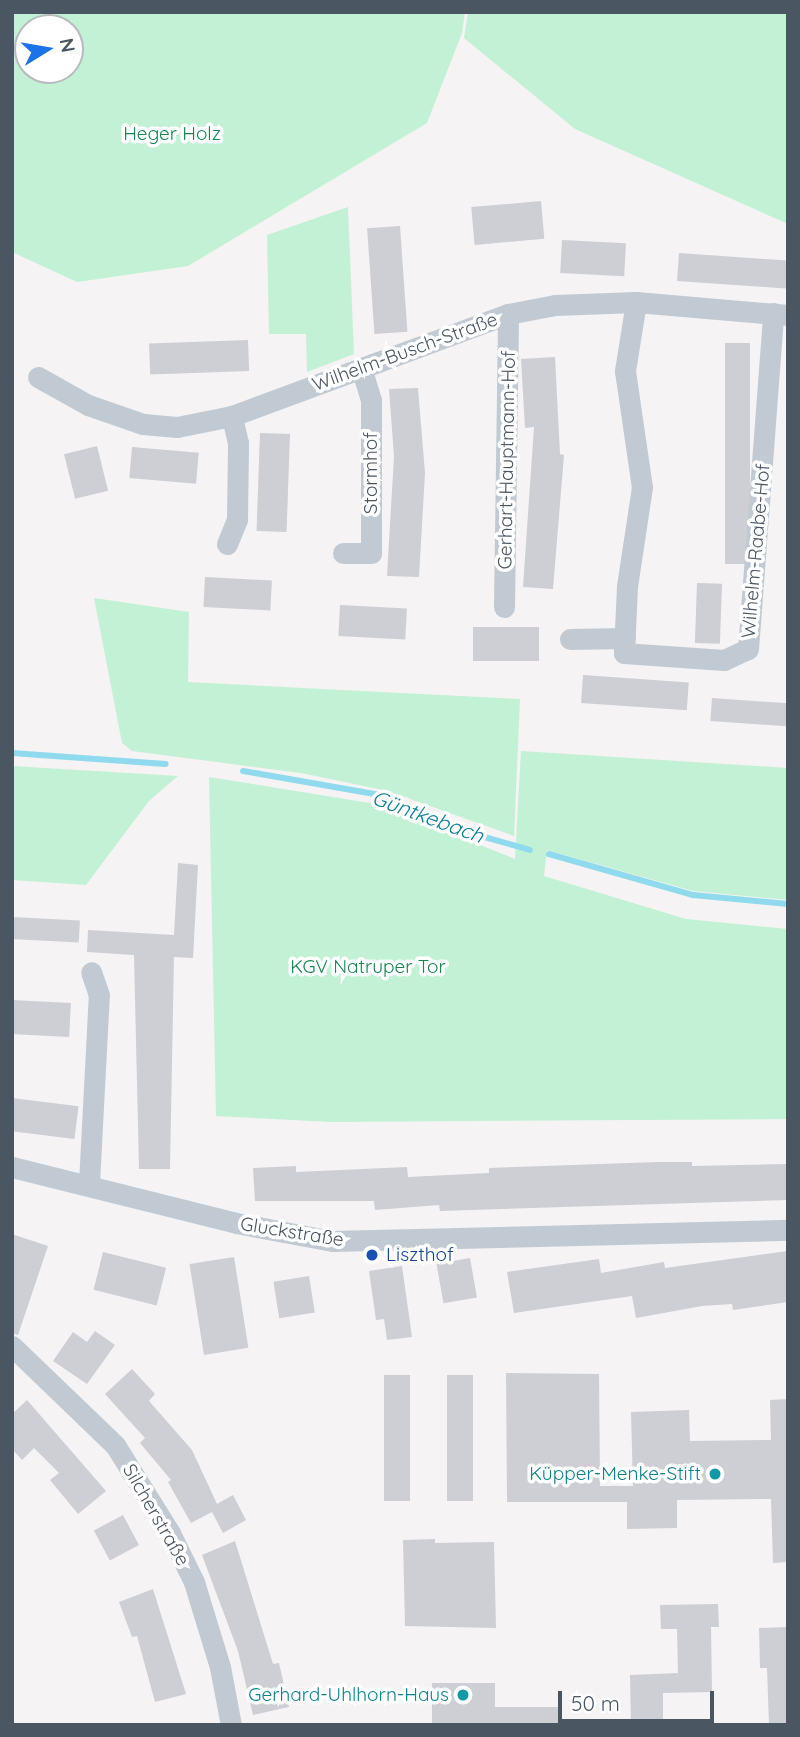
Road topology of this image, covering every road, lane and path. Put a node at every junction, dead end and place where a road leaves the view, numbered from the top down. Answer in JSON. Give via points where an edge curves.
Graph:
{"nodes":[{"id":1,"x":636,"y":302,"type":"junction"},
{"id":2,"x":509,"y":314,"type":"junction"},
{"id":3,"x":780,"y":314,"type":"edge"},
{"id":4,"x":362,"y":367,"type":"junction"},
{"id":5,"x":38,"y":377,"type":"dead end"},
{"id":6,"x":232,"y":416,"type":"junction"},
{"id":7,"x":227,"y":544,"type":"dead end"},
{"id":8,"x":343,"y":553,"type":"dead end"},
{"id":9,"x":504,"y":607,"type":"dead end"},
{"id":10,"x":625,"y":638,"type":"junction"},
{"id":11,"x":570,"y":639,"type":"dead end"},
{"id":12,"x":91,"y":972,"type":"dead end"},
{"id":13,"x":12,"y":1167,"type":"edge"},
{"id":14,"x":89,"y":1183,"type":"junction"},
{"id":15,"x":788,"y":1230,"type":"edge"},
{"id":16,"x":12,"y":1346,"type":"edge"},
{"id":17,"x":231,"y":1725,"type":"edge"}],
"edges":[{"from":1,"to":2,"type":"street","name":"Wilhelm-Busch-Straße","via":[[555,305]]},
{"from":1,"to":3,"type":"street","name":"Wilhelm-Busch-Straße"},
{"from":1,"to":10,"type":"street","via":[[625,371],[642,487],[627,586]]},
{"from":2,"to":4,"type":"street","name":"Wilhelm-Busch-Straße"},
{"from":2,"to":9,"type":"street","name":"Gerhart-Hauptmann-Hof"},
{"from":3,"to":10,"type":"street","name":"Wilhelm-Raabe-Hof","via":[[748,649],[724,660],[624,653]]},
{"from":4,"to":6,"type":"street","name":"Wilhelm-Busch-Straße"},
{"from":4,"to":8,"type":"street","name":"Stormhof","via":[[371,400],[371,553]]},
{"from":5,"to":6,"type":"street","name":"Wilhelm-Busch-Straße","via":[[88,405],[142,424],[177,426]]},
{"from":6,"to":7,"type":"street","via":[[238,443],[237,519]]},
{"from":10,"to":11,"type":"street"},
{"from":12,"to":14,"type":"street","via":[[99,995]]},
{"from":13,"to":14,"type":"street","name":"Gluckstraße"},
{"from":14,"to":15,"type":"street","name":"Gluckstraße","via":[[236,1223],[331,1241]]},
{"from":16,"to":17,"type":"street","name":"Silcherstraße","via":[[115,1445],[163,1521],[194,1582],[220,1667]]}]}
